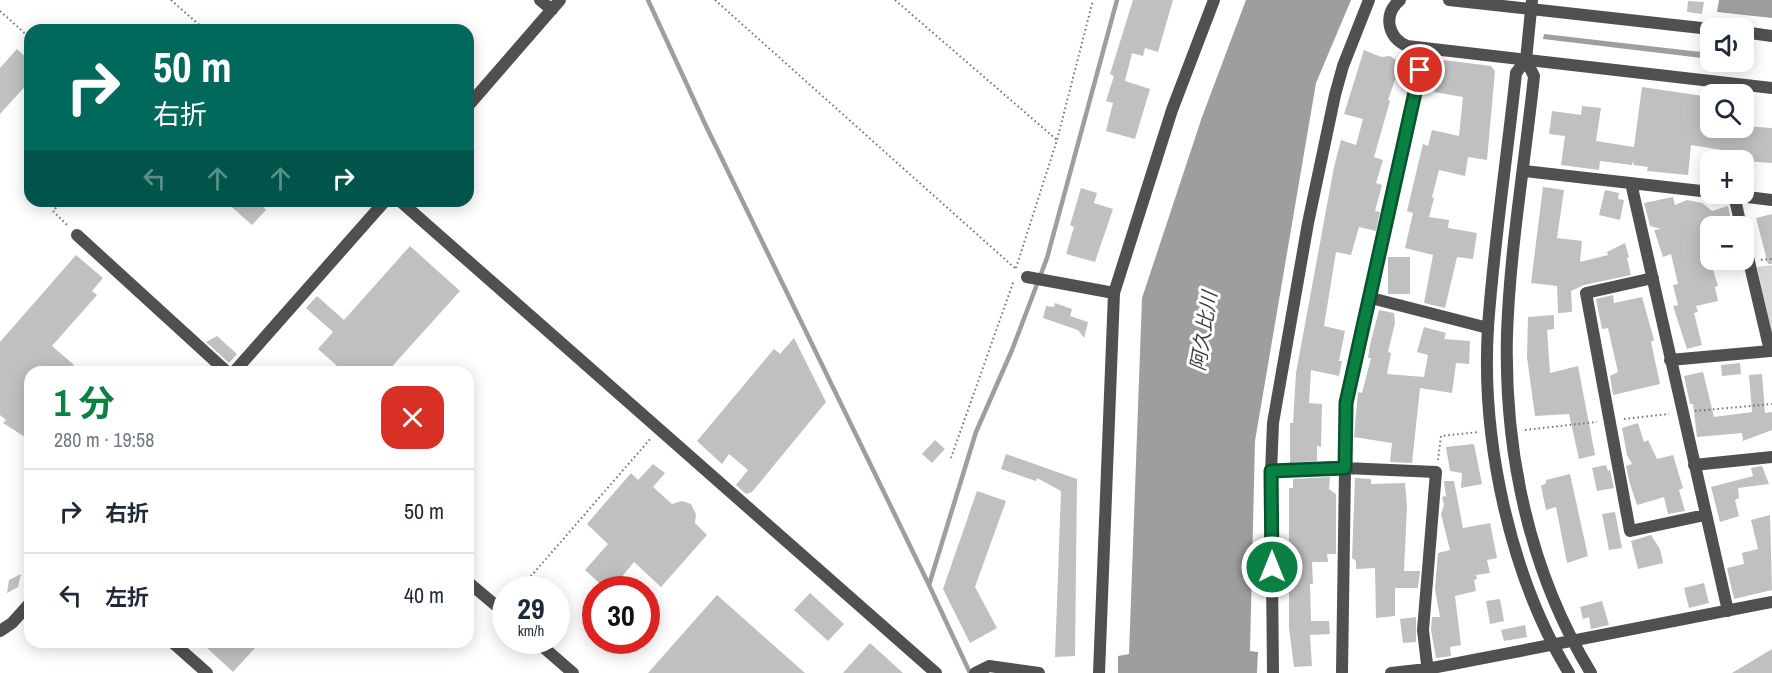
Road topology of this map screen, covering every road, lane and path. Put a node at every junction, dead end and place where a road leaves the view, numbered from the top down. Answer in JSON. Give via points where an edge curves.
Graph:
{"nodes":[{"id":1,"x":171,"y":0,"type":"edge"},
{"id":2,"x":540,"y":0,"type":"edge"},
{"id":3,"x":560,"y":0,"type":"edge"},
{"id":4,"x":715,"y":0,"type":"edge"},
{"id":5,"x":895,"y":0,"type":"edge"},
{"id":6,"x":1093,"y":0,"type":"edge"},
{"id":7,"x":1214,"y":0,"type":"edge"},
{"id":8,"x":1369,"y":0,"type":"edge"},
{"id":9,"x":1400,"y":0,"type":"edge"},
{"id":10,"x":1449,"y":0,"type":"edge"},
{"id":11,"x":1531,"y":4,"type":"edge"},
{"id":12,"x":552,"y":10,"type":"junction"},
{"id":13,"x":0,"y":11,"type":"edge"},
{"id":14,"x":198,"y":24,"type":"edge"},
{"id":15,"x":1700,"y":28,"type":"edge"},
{"id":16,"x":24,"y":33,"type":"edge"},
{"id":17,"x":1754,"y":34,"type":"edge"},
{"id":18,"x":1772,"y":36,"type":"edge"},
{"id":19,"x":1425,"y":48,"type":"junction"},
{"id":20,"x":1526,"y":60,"type":"junction"},
{"id":21,"x":1772,"y":88,"type":"edge"},
{"id":22,"x":474,"y":99,"type":"edge"},
{"id":23,"x":1057,"y":140,"type":"junction"},
{"id":24,"x":1524,"y":171,"type":"junction"},
{"id":25,"x":1631,"y":183,"type":"junction"},
{"id":26,"x":1700,"y":191,"type":"edge"},
{"id":27,"x":1754,"y":198,"type":"edge"},
{"id":28,"x":1772,"y":200,"type":"edge"},
{"id":29,"x":57,"y":207,"type":"edge"},
{"id":30,"x":380,"y":207,"type":"edge"},
{"id":31,"x":407,"y":207,"type":"edge"},
{"id":32,"x":78,"y":236,"type":"joint"},
{"id":33,"x":1016,"y":268,"type":"junction"},
{"id":34,"x":1751,"y":270,"type":"edge"},
{"id":35,"x":1027,"y":277,"type":"dead end"},
{"id":36,"x":1653,"y":278,"type":"junction"},
{"id":37,"x":1114,"y":293,"type":"junction"},
{"id":38,"x":1371,"y":298,"type":"junction"},
{"id":39,"x":1488,"y":328,"type":"junction"},
{"id":40,"x":1670,"y":360,"type":"junction"},
{"id":41,"x":220,"y":366,"type":"edge"},
{"id":42,"x":239,"y":366,"type":"edge"},
{"id":43,"x":1772,"y":404,"type":"edge"},
{"id":44,"x":1682,"y":413,"type":"junction"},
{"id":45,"x":1610,"y":421,"type":"junction"},
{"id":46,"x":659,"y":429,"type":"junction"},
{"id":47,"x":1523,"y":430,"type":"dead end"},
{"id":48,"x":1481,"y":432,"type":"dead end"},
{"id":49,"x":951,"y":458,"type":"dead end"},
{"id":50,"x":1771,"y":460,"type":"edge"},
{"id":51,"x":1694,"y":465,"type":"junction"},
{"id":52,"x":1345,"y":468,"type":"junction"},
{"id":53,"x":1271,"y":471,"type":"junction"},
{"id":54,"x":1436,"y":472,"type":"junction"},
{"id":55,"x":1705,"y":515,"type":"junction"},
{"id":56,"x":531,"y":576,"type":"edge"},
{"id":57,"x":474,"y":587,"type":"edge"},
{"id":58,"x":492,"y":602,"type":"edge"},
{"id":59,"x":1772,"y":602,"type":"edge"},
{"id":60,"x":24,"y":610,"type":"edge"},
{"id":61,"x":1728,"y":611,"type":"junction"},
{"id":62,"x":0,"y":631,"type":"edge"},
{"id":63,"x":1574,"y":641,"type":"junction"},
{"id":64,"x":1554,"y":645,"type":"junction"},
{"id":65,"x":179,"y":648,"type":"edge"},
{"id":66,"x":552,"y":654,"type":"edge"},
{"id":67,"x":1428,"y":671,"type":"edge"},
{"id":68,"x":977,"y":672,"type":"edge"},
{"id":69,"x":207,"y":673,"type":"edge"},
{"id":70,"x":573,"y":673,"type":"edge"},
{"id":71,"x":936,"y":673,"type":"edge"},
{"id":72,"x":1039,"y":673,"type":"edge"},
{"id":73,"x":1099,"y":673,"type":"edge"},
{"id":74,"x":1273,"y":673,"type":"edge"},
{"id":75,"x":1342,"y":673,"type":"edge"},
{"id":76,"x":1391,"y":673,"type":"edge"},
{"id":77,"x":1569,"y":673,"type":"edge"},
{"id":78,"x":1592,"y":673,"type":"edge"}],
"edges":[{"from":1,"to":14,"type":"path"},
{"from":2,"to":12,"type":"street"},
{"from":3,"to":12,"type":"street"},
{"from":4,"to":33,"type":"path"},
{"from":5,"to":23,"type":"path"},
{"from":6,"to":23,"type":"path"},
{"from":7,"to":37,"type":"street","via":[[1172,110]]},
{"from":8,"to":53,"type":"street","via":[[1343,66],[1322,153],[1273,423]]},
{"from":9,"to":19,"type":"street","via":[[1389,16],[1392,35],[1407,45]]},
{"from":10,"to":11,"type":"street"},
{"from":11,"to":15,"type":"street"},
{"from":11,"to":20,"type":"street"},
{"from":12,"to":22,"type":"street"},
{"from":13,"to":16,"type":"path"},
{"from":17,"to":18,"type":"street"},
{"from":19,"to":20,"type":"street"},
{"from":19,"to":38,"type":"street"},
{"from":20,"to":21,"type":"street"},
{"from":20,"to":24,"type":"street","via":[[1534,76]]},
{"from":20,"to":39,"type":"street","via":[[1516,73]]},
{"from":23,"to":33,"type":"path"},
{"from":24,"to":25,"type":"street"},
{"from":24,"to":63,"type":"street","via":[[1507,333],[1510,432],[1536,551]]},
{"from":25,"to":26,"type":"street"},
{"from":25,"to":36,"type":"street"},
{"from":27,"to":28,"type":"street"},
{"from":29,"to":32,"type":"path","via":[[53,211]]},
{"from":30,"to":42,"type":"street"},
{"from":31,"to":46,"type":"street"},
{"from":32,"to":41,"type":"street"},
{"from":33,"to":49,"type":"path"},
{"from":34,"to":40,"type":"street","via":[[1770,351]]},
{"from":35,"to":37,"type":"street"},
{"from":36,"to":40,"type":"street"},
{"from":36,"to":45,"type":"street","via":[[1587,293]]},
{"from":37,"to":73,"type":"street"},
{"from":38,"to":39,"type":"street"},
{"from":38,"to":52,"type":"street","via":[[1346,403]]},
{"from":39,"to":64,"type":"street","via":[[1493,438],[1506,516]]},
{"from":40,"to":44,"type":"street"},
{"from":43,"to":44,"type":"path"},
{"from":44,"to":45,"type":"path"},
{"from":44,"to":51,"type":"street"},
{"from":45,"to":47,"type":"path"},
{"from":45,"to":55,"type":"street","via":[[1630,531]]},
{"from":46,"to":56,"type":"path"},
{"from":46,"to":71,"type":"street"},
{"from":48,"to":54,"type":"path","via":[[1441,436]]},
{"from":50,"to":51,"type":"street"},
{"from":51,"to":55,"type":"street"},
{"from":52,"to":53,"type":"street"},
{"from":52,"to":54,"type":"street"},
{"from":52,"to":75,"type":"street"},
{"from":53,"to":74,"type":"street"},
{"from":54,"to":67,"type":"street","via":[[1424,630]]},
{"from":55,"to":61,"type":"street"},
{"from":57,"to":58,"type":"street"},
{"from":59,"to":61,"type":"street"},
{"from":60,"to":62,"type":"street"},
{"from":61,"to":63,"type":"street"},
{"from":63,"to":64,"type":"street"},
{"from":63,"to":78,"type":"street"},
{"from":64,"to":67,"type":"street"},
{"from":64,"to":77,"type":"street"},
{"from":65,"to":69,"type":"street"},
{"from":66,"to":70,"type":"street"},
{"from":67,"to":76,"type":"street"},
{"from":68,"to":72,"type":"street","via":[[989,666]]}]}
